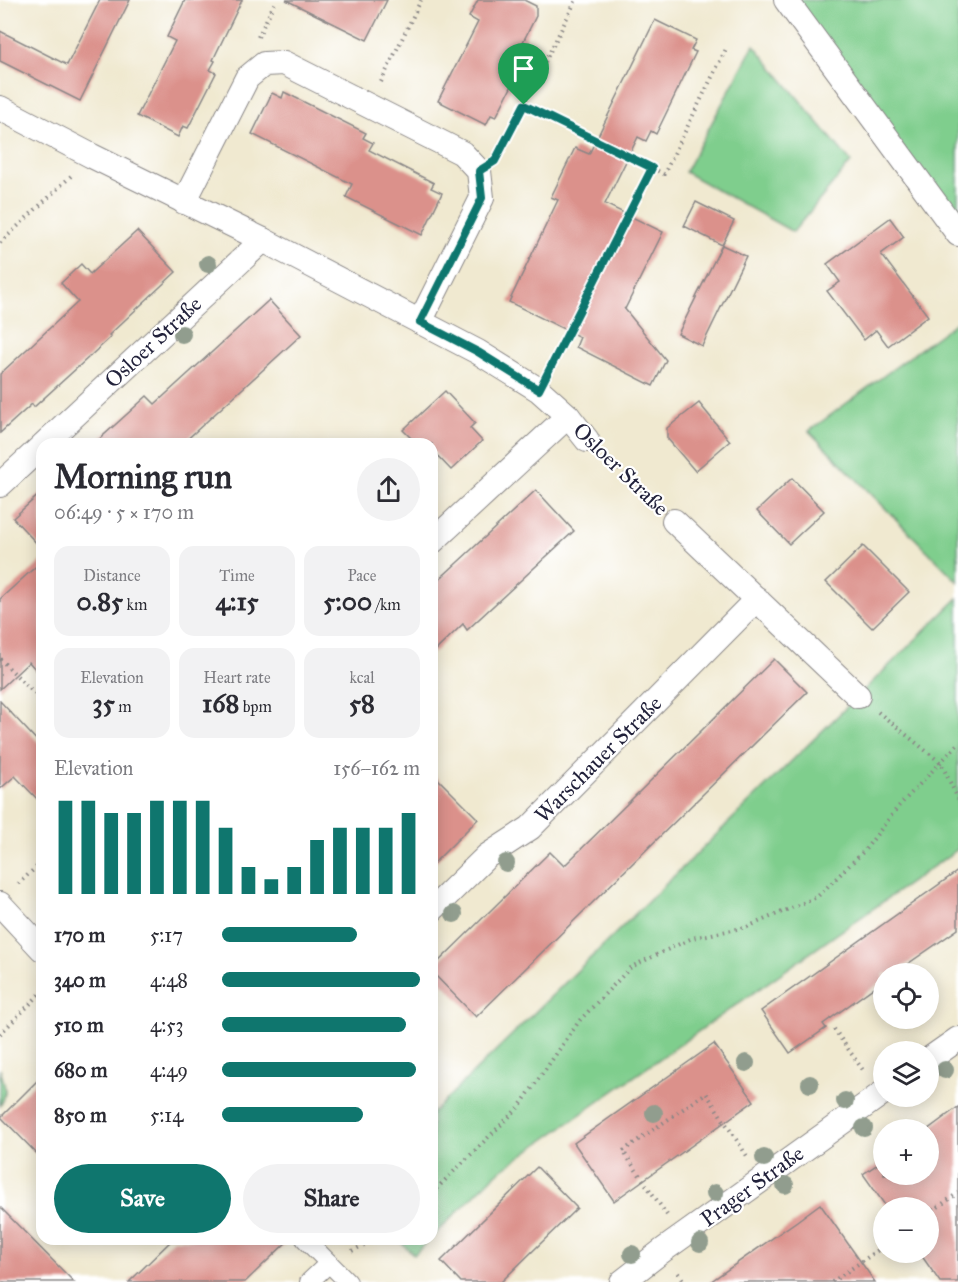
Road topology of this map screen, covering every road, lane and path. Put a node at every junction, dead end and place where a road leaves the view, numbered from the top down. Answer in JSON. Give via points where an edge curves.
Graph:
{"nodes":[{"id":1,"x":422,"y":0,"type":"edge"},
{"id":2,"x":576,"y":0,"type":"edge"},
{"id":3,"x":786,"y":0,"type":"edge"},
{"id":4,"x":726,"y":49,"type":"dead end"},
{"id":5,"x":524,"y":105,"type":"junction"},
{"id":6,"x":369,"y":106,"type":"junction"},
{"id":7,"x":0,"y":108,"type":"edge"},
{"id":8,"x":92,"y":156,"type":"junction"},
{"id":9,"x":652,"y":168,"type":"junction"},
{"id":10,"x":479,"y":171,"type":"junction"},
{"id":11,"x":184,"y":202,"type":"junction"},
{"id":12,"x":958,"y":234,"type":"edge"},
{"id":13,"x":262,"y":240,"type":"junction"},
{"id":14,"x":0,"y":243,"type":"edge"},
{"id":15,"x":420,"y":322,"type":"junction"},
{"id":16,"x":539,"y":390,"type":"junction"},
{"id":17,"x":568,"y":417,"type":"junction"},
{"id":18,"x":50,"y":438,"type":"edge"},
{"id":19,"x":587,"y":440,"type":"joint"},
{"id":20,"x":36,"y":452,"type":"edge"},
{"id":21,"x":0,"y":485,"type":"edge"},
{"id":22,"x":674,"y":521,"type":"joint"},
{"id":23,"x":438,"y":536,"type":"edge"},
{"id":24,"x":757,"y":599,"type":"junction"},
{"id":25,"x":0,"y":659,"type":"edge"},
{"id":26,"x":36,"y":695,"type":"edge"},
{"id":27,"x":858,"y":696,"type":"joint"},
{"id":28,"x":958,"y":744,"type":"edge"},
{"id":29,"x":941,"y":763,"type":"junction"},
{"id":30,"x":958,"y":799,"type":"edge"},
{"id":31,"x":0,"y":904,"type":"edge"},
{"id":32,"x":438,"y":904,"type":"edge"},
{"id":33,"x":36,"y":943,"type":"edge"},
{"id":34,"x":36,"y":998,"type":"edge"},
{"id":35,"x":834,"y":1029,"type":"dead end"},
{"id":36,"x":0,"y":1034,"type":"edge"},
{"id":37,"x":958,"y":1039,"type":"edge"},
{"id":38,"x":939,"y":1052,"type":"edge"},
{"id":39,"x":873,"y":1082,"type":"edge"},
{"id":40,"x":873,"y":1100,"type":"edge"},
{"id":41,"x":763,"y":1179,"type":"junction"},
{"id":42,"x":438,"y":1187,"type":"edge"},
{"id":43,"x":958,"y":1193,"type":"edge"},
{"id":44,"x":939,"y":1206,"type":"edge"},
{"id":45,"x":682,"y":1237,"type":"junction"},
{"id":46,"x":311,"y":1245,"type":"edge"},
{"id":47,"x":873,"y":1254,"type":"edge"},
{"id":48,"x":329,"y":1263,"type":"junction"},
{"id":49,"x":309,"y":1282,"type":"edge"},
{"id":50,"x":348,"y":1282,"type":"edge"},
{"id":51,"x":622,"y":1282,"type":"edge"},
{"id":52,"x":832,"y":1282,"type":"edge"}],
"edges":[{"from":1,"to":6,"type":"path"},
{"from":2,"to":5,"type":"path"},
{"from":3,"to":12,"type":"street"},
{"from":4,"to":9,"type":"path","via":[[664,174]]},
{"from":5,"to":9,"type":"path"},
{"from":5,"to":10,"type":"path","via":[[495,161]]},
{"from":6,"to":10,"type":"street","via":[[462,153]]},
{"from":6,"to":11,"type":"street","via":[[284,63],[264,64],[247,78]]},
{"from":7,"to":8,"type":"street","name":"Osloer Straße"},
{"from":8,"to":11,"type":"street","name":"Osloer Straße"},
{"from":8,"to":14,"type":"path"},
{"from":9,"to":16,"type":"path"},
{"from":10,"to":15,"type":"street","via":[[482,198]]},
{"from":11,"to":13,"type":"street","name":"Osloer Straße"},
{"from":13,"to":15,"type":"street","name":"Osloer Straße"},
{"from":13,"to":18,"type":"street","name":"Osloer Straße"},
{"from":15,"to":16,"type":"street","name":"Osloer Straße"},
{"from":16,"to":17,"type":"street","name":"Osloer Straße"},
{"from":17,"to":19,"type":"street","name":"Osloer Straße"},
{"from":17,"to":23,"type":"street","name":"Osloer Straße"},
{"from":19,"to":22,"type":"path","name":"Osloer Straße"},
{"from":20,"to":21,"type":"street","name":"Osloer Straße"},
{"from":22,"to":24,"type":"street"},
{"from":24,"to":27,"type":"street"},
{"from":24,"to":32,"type":"street","name":"Warschauer Straße","via":[[530,828],[487,856]]},
{"from":25,"to":26,"type":"path"},
{"from":27,"to":29,"type":"path"},
{"from":28,"to":29,"type":"path"},
{"from":29,"to":30,"type":"path"},
{"from":29,"to":42,"type":"path","via":[[818,897],[747,927],[692,938],[631,967],[580,1020],[519,1107]]},
{"from":31,"to":33,"type":"street"},
{"from":34,"to":36,"type":"path"},
{"from":35,"to":39,"type":"path"},
{"from":37,"to":38,"type":"street"},
{"from":40,"to":41,"type":"street","name":"Prager Straße"},
{"from":41,"to":45,"type":"street","name":"Prager Straße"},
{"from":41,"to":45,"type":"path","via":[[706,1093],[634,1143],[623,1151]]},
{"from":43,"to":44,"type":"path"},
{"from":45,"to":51,"type":"street","name":"Prager Straße"},
{"from":46,"to":48,"type":"street"},
{"from":47,"to":52,"type":"path"},
{"from":48,"to":49,"type":"street"},
{"from":48,"to":50,"type":"street"}]}
